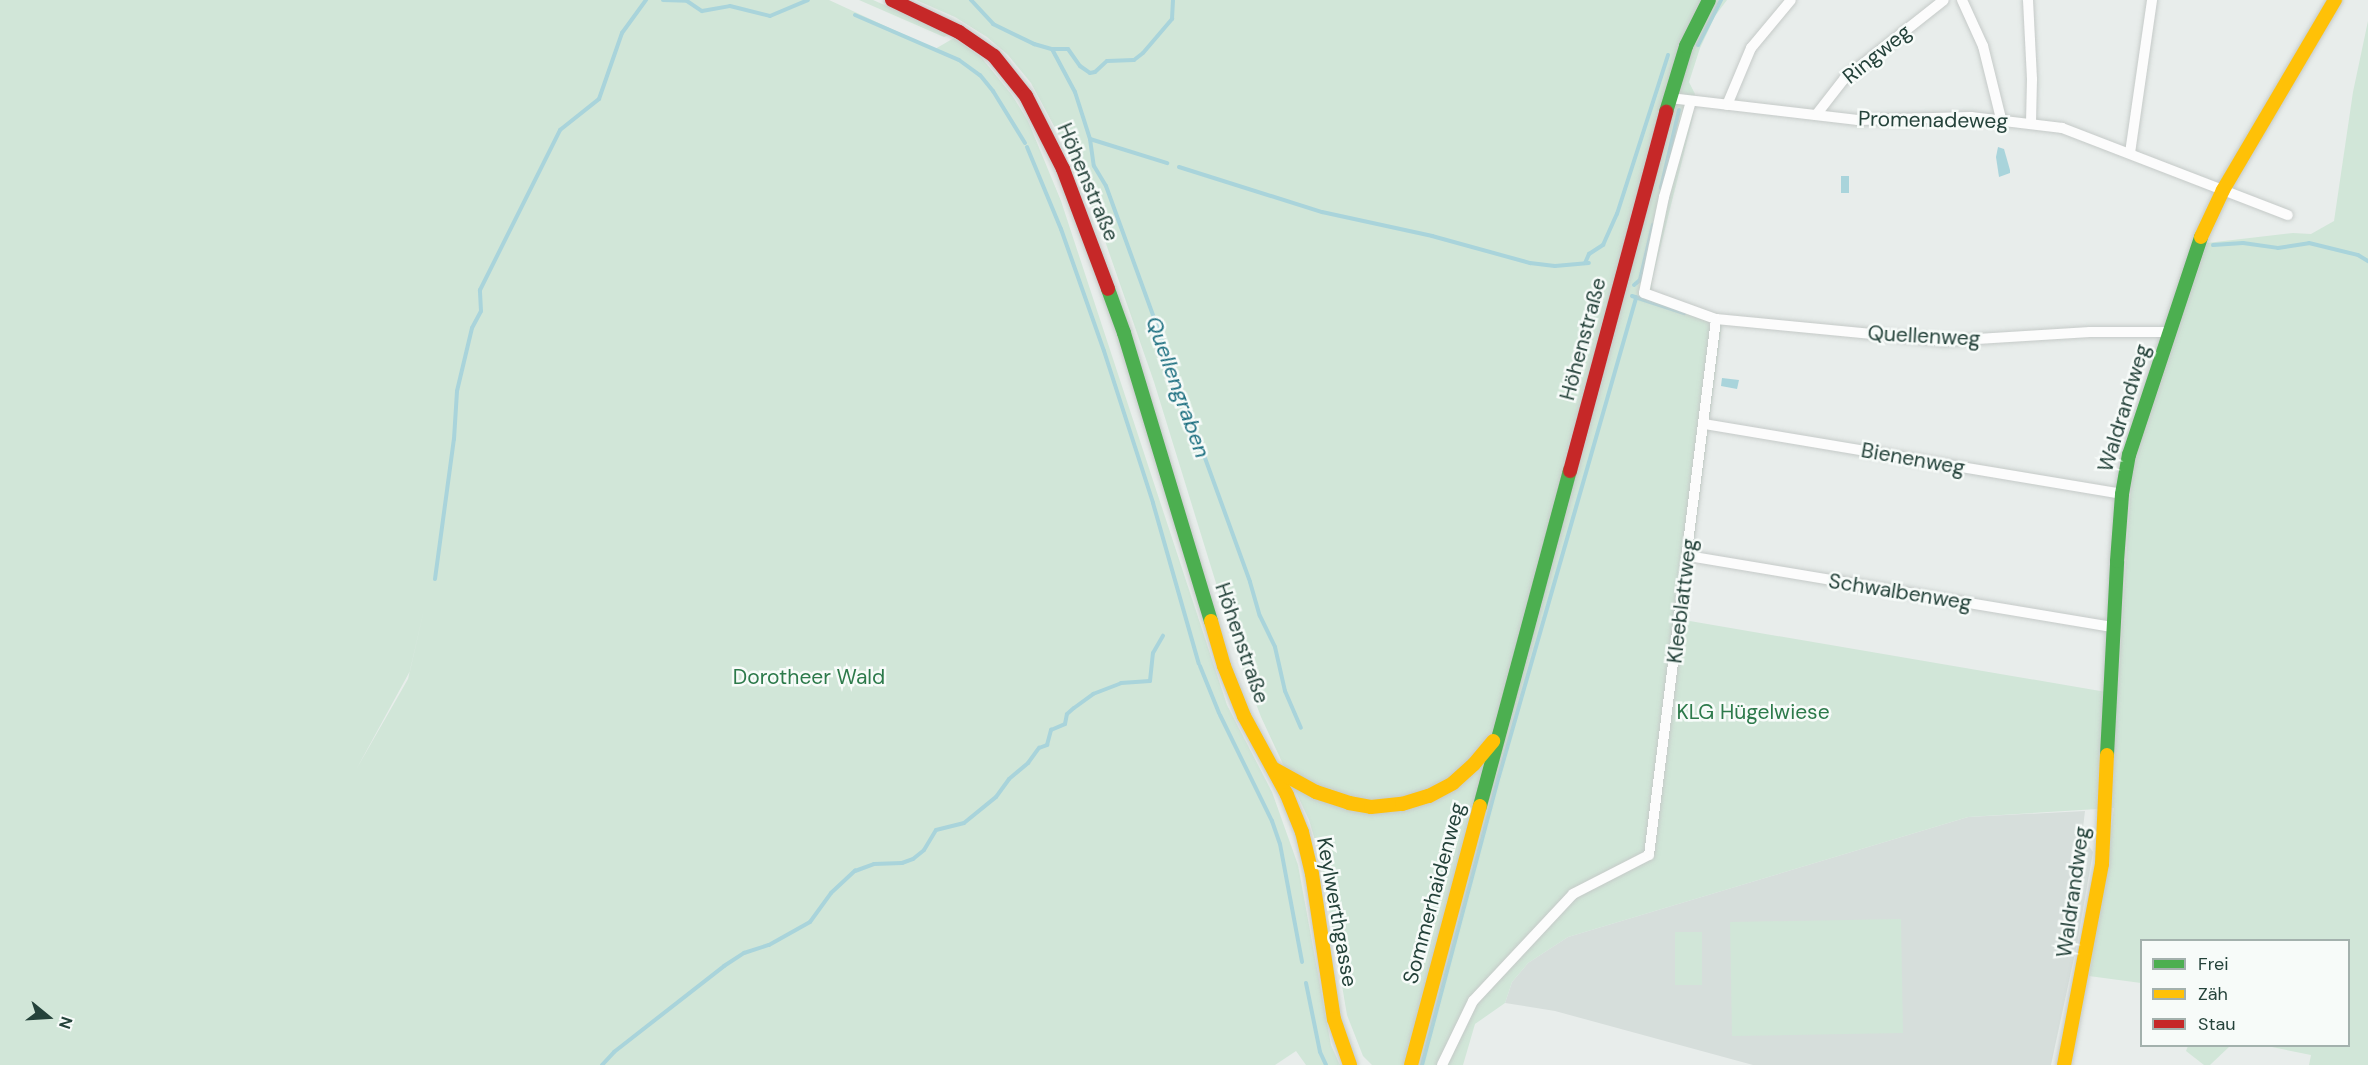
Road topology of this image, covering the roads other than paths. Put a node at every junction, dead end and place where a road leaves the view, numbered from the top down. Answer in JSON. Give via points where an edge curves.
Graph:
{"nodes":[{"id":1,"x":892,"y":0,"type":"edge"},
{"id":2,"x":1709,"y":0,"type":"edge"},
{"id":3,"x":1791,"y":0,"type":"edge"},
{"id":4,"x":1944,"y":0,"type":"edge"},
{"id":5,"x":1962,"y":0,"type":"edge"},
{"id":6,"x":2028,"y":0,"type":"edge"},
{"id":7,"x":2152,"y":0,"type":"edge"},
{"id":8,"x":2335,"y":0,"type":"edge"},
{"id":9,"x":1670,"y":98,"type":"junction"},
{"id":10,"x":1691,"y":101,"type":"junction"},
{"id":11,"x":1727,"y":105,"type":"junction"},
{"id":12,"x":1816,"y":115,"type":"junction"},
{"id":13,"x":2001,"y":119,"type":"junction"},
{"id":14,"x":2031,"y":122,"type":"junction"},
{"id":15,"x":2130,"y":153,"type":"junction"},
{"id":16,"x":2223,"y":190,"type":"junction"},
{"id":17,"x":2288,"y":215,"type":"dead end"},
{"id":18,"x":1716,"y":319,"type":"junction"},
{"id":19,"x":2169,"y":332,"type":"junction"},
{"id":20,"x":1704,"y":424,"type":"junction"},
{"id":21,"x":2122,"y":494,"type":"junction"},
{"id":22,"x":1688,"y":556,"type":"junction"},
{"id":23,"x":2113,"y":627,"type":"junction"},
{"id":24,"x":1499,"y":733,"type":"junction"},
{"id":25,"x":1274,"y":769,"type":"junction"},
{"id":26,"x":1350,"y":1065,"type":"edge"},
{"id":27,"x":1411,"y":1065,"type":"edge"},
{"id":28,"x":1442,"y":1065,"type":"edge"},
{"id":29,"x":2064,"y":1065,"type":"edge"}],
"edges":[{"from":1,"to":25,"type":"street","name":"Höhenstraße","via":[[959,32],[994,56],[1016,80],[1050,139],[1124,333],[1224,666],[1244,716]]},
{"from":2,"to":9,"type":"street","name":"Höhenstraße","via":[[1686,46]]},
{"from":3,"to":11,"type":"street","via":[[1751,48]]},
{"from":4,"to":12,"type":"street","name":"Ringweg","via":[[1844,79]]},
{"from":5,"to":13,"type":"street","via":[[1983,46]]},
{"from":6,"to":14,"type":"street"},
{"from":7,"to":15,"type":"street"},
{"from":8,"to":16,"type":"street","name":"Waldrandweg"},
{"from":9,"to":10,"type":"street","name":"Promenadeweg"},
{"from":9,"to":24,"type":"street","name":"Höhenstraße"},
{"from":10,"to":11,"type":"street","name":"Promenadeweg"},
{"from":10,"to":18,"type":"street","via":[[1664,197],[1644,293]]},
{"from":11,"to":12,"type":"street","name":"Promenadeweg"},
{"from":12,"to":13,"type":"street","name":"Promenadeweg","via":[[1858,120]]},
{"from":13,"to":14,"type":"street","name":"Promenadeweg"},
{"from":14,"to":15,"type":"street","name":"Promenadeweg","via":[[2062,128]]},
{"from":15,"to":16,"type":"street","name":"Promenadeweg"},
{"from":16,"to":17,"type":"street","name":"Promenadeweg"},
{"from":16,"to":19,"type":"street","name":"Waldrandweg","via":[[2202,233]]},
{"from":18,"to":19,"type":"street","name":"Quellenweg","via":[[1945,341],[2090,332]]},
{"from":18,"to":20,"type":"street","name":"Kleeblattweg"},
{"from":19,"to":21,"type":"street","name":"Waldrandweg","via":[[2129,454]]},
{"from":20,"to":21,"type":"street","name":"Bienenweg"},
{"from":20,"to":22,"type":"street","name":"Kleeblattweg"},
{"from":21,"to":23,"type":"street","name":"Waldrandweg"},
{"from":22,"to":23,"type":"street","name":"Schwalbenweg"},
{"from":22,"to":28,"type":"street","name":"Kleeblattweg","via":[[1648,855],[1573,894],[1473,1001]]},
{"from":23,"to":29,"type":"street","name":"Waldrandweg","via":[[2102,864]]},
{"from":24,"to":25,"type":"street","name":"Höhenstraße","via":[[1453,783],[1402,804],[1371,807],[1349,803],[1316,792]]},
{"from":24,"to":27,"type":"street","name":"Sommerhaidenweg"},
{"from":25,"to":26,"type":"street","name":"Keylwerthgasse","via":[[1296,815],[1308,853],[1334,1020]]}]}
